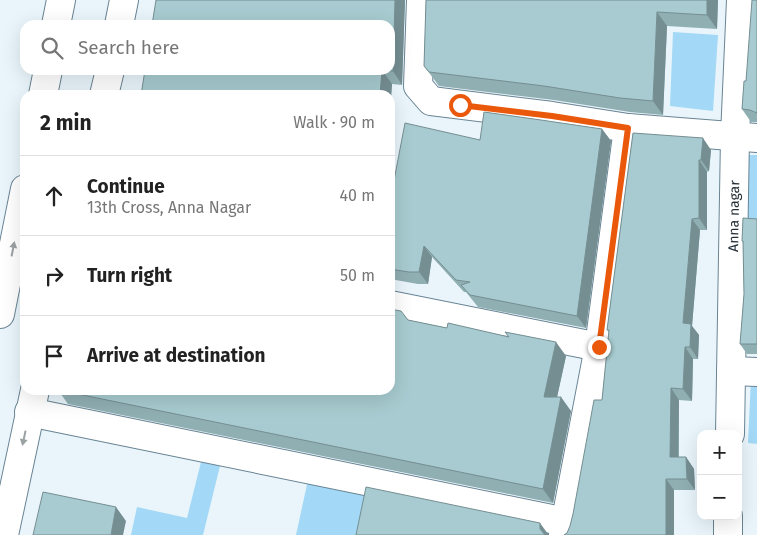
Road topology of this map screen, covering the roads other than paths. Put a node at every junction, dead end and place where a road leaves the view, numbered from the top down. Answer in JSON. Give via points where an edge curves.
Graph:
{"nodes":[{"id":1,"x":61,"y":0,"type":"edge"},
{"id":2,"x":124,"y":0,"type":"edge"},
{"id":3,"x":421,"y":0,"type":"edge"},
{"id":4,"x":741,"y":0,"type":"edge"},
{"id":5,"x":57,"y":20,"type":"edge"},
{"id":6,"x":120,"y":20,"type":"edge"},
{"id":7,"x":47,"y":75,"type":"edge"},
{"id":8,"x":109,"y":75,"type":"edge"},
{"id":9,"x":44,"y":90,"type":"edge"},
{"id":10,"x":105,"y":90,"type":"edge"},
{"id":11,"x":628,"y":128,"type":"junction"},
{"id":12,"x":746,"y":137,"type":"edge"},
{"id":13,"x":20,"y":213,"type":"edge"},
{"id":14,"x":395,"y":307,"type":"edge"},
{"id":15,"x":0,"y":314,"type":"edge"},
{"id":16,"x":599,"y":347,"type":"junction"},
{"id":17,"x":744,"y":371,"type":"edge"},
{"id":18,"x":32,"y":401,"type":"edge"},
{"id":19,"x":731,"y":430,"type":"edge"},
{"id":20,"x":728,"y":520,"type":"edge"},
{"id":21,"x":565,"y":528,"type":"edge"},
{"id":22,"x":4,"y":535,"type":"edge"},
{"id":23,"x":728,"y":535,"type":"edge"}],
"edges":[{"from":1,"to":5,"type":"main road"},
{"from":2,"to":6,"type":"main road"},
{"from":3,"to":11,"type":"main road","via":[[418,86],[431,101]]},
{"from":4,"to":12,"type":"main road","name":"Anna nagar"},
{"from":7,"to":9,"type":"main road"},
{"from":8,"to":10,"type":"main road"},
{"from":11,"to":12,"type":"main road"},
{"from":11,"to":16,"type":"main road"},
{"from":12,"to":17,"type":"main road","name":"Anna nagar"},
{"from":15,"to":13,"type":"main road","one_way":true},
{"from":14,"to":16,"type":"main road"},
{"from":16,"to":21,"type":"main road"},
{"from":17,"to":19,"type":"main road","name":"Anna nagar"},
{"from":18,"to":21,"type":"main road"},
{"from":18,"to":22,"type":"main road","one_way":true},
{"from":20,"to":23,"type":"main road"}]}
